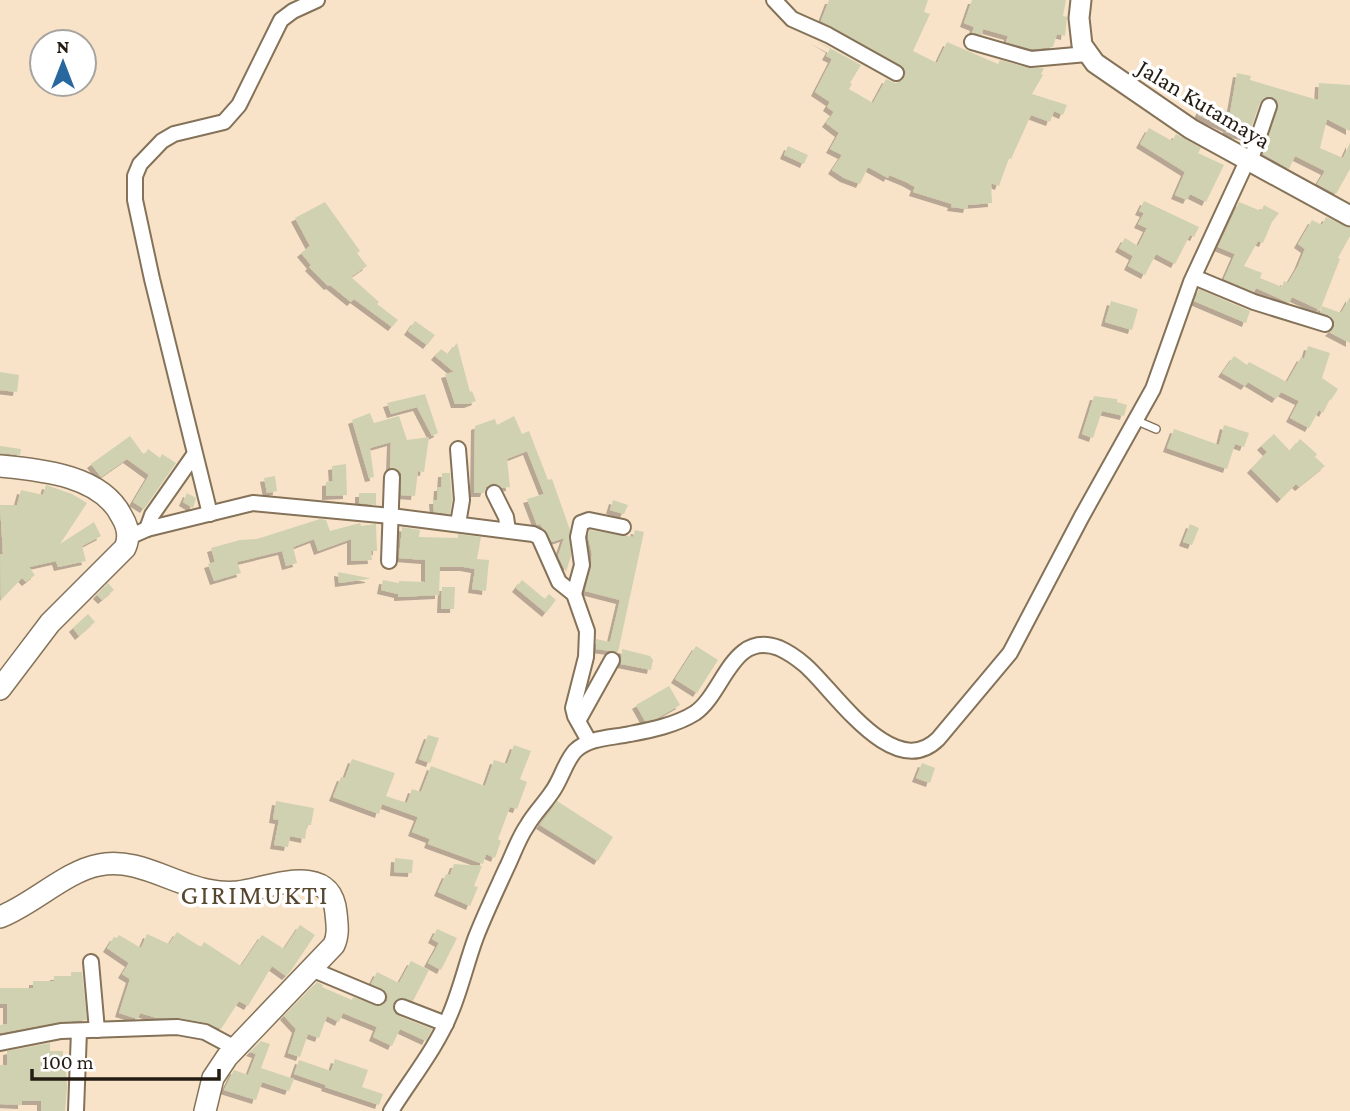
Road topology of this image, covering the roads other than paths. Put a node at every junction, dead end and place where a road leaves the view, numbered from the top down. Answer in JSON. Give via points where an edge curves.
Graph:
{"nodes":[{"id":1,"x":317,"y":0,"type":"edge"},
{"id":2,"x":774,"y":0,"type":"edge"},
{"id":3,"x":1080,"y":0,"type":"edge"},
{"id":4,"x":972,"y":42,"type":"dead end"},
{"id":5,"x":1087,"y":54,"type":"junction"},
{"id":6,"x":896,"y":74,"type":"dead end"},
{"id":7,"x":1269,"y":106,"type":"dead end"},
{"id":8,"x":1248,"y":161,"type":"junction"},
{"id":9,"x":1350,"y":216,"type":"edge"},
{"id":10,"x":1194,"y":277,"type":"junction"},
{"id":11,"x":1325,"y":324,"type":"dead end"},
{"id":12,"x":1135,"y":420,"type":"junction"},
{"id":13,"x":1156,"y":429,"type":"dead end"},
{"id":14,"x":458,"y":449,"type":"dead end"},
{"id":15,"x":194,"y":455,"type":"junction"},
{"id":16,"x":0,"y":466,"type":"edge"},
{"id":17,"x":392,"y":477,"type":"dead end"},
{"id":18,"x":494,"y":494,"type":"dead end"},
{"id":19,"x":210,"y":514,"type":"junction"},
{"id":20,"x":391,"y":516,"type":"junction"},
{"id":21,"x":458,"y":524,"type":"junction"},
{"id":22,"x":623,"y":527,"type":"dead end"},
{"id":23,"x":508,"y":530,"type":"junction"},
{"id":24,"x":138,"y":533,"type":"junction"},
{"id":25,"x":389,"y":561,"type":"dead end"},
{"id":26,"x":574,"y":594,"type":"junction"},
{"id":27,"x":612,"y":660,"type":"dead end"},
{"id":28,"x":0,"y":689,"type":"edge"},
{"id":29,"x":578,"y":721,"type":"junction"},
{"id":30,"x":589,"y":741,"type":"junction"},
{"id":31,"x":0,"y":917,"type":"edge"},
{"id":32,"x":91,"y":962,"type":"dead end"},
{"id":33,"x":311,"y":969,"type":"junction"},
{"id":34,"x":378,"y":997,"type":"dead end"},
{"id":35,"x":402,"y":1007,"type":"dead end"},
{"id":36,"x":446,"y":1024,"type":"junction"},
{"id":37,"x":97,"y":1030,"type":"junction"},
{"id":38,"x":79,"y":1031,"type":"junction"},
{"id":39,"x":0,"y":1043,"type":"edge"},
{"id":40,"x":235,"y":1048,"type":"junction"},
{"id":41,"x":76,"y":1111,"type":"edge"},
{"id":42,"x":205,"y":1111,"type":"edge"},
{"id":43,"x":391,"y":1111,"type":"edge"}],
"edges":[{"from":1,"to":15,"type":"street","via":[[281,20],[230,117],[162,141],[135,176],[135,200]]},
{"from":2,"to":6,"type":"street","via":[[792,19]]},
{"from":3,"to":5,"type":"main road","via":[[1082,45]]},
{"from":4,"to":5,"type":"street","via":[[1031,59]]},
{"from":5,"to":8,"type":"main road","name":"Jalan Kutamaya","via":[[1191,129]]},
{"from":7,"to":8,"type":"street"},
{"from":8,"to":9,"type":"main road","name":"Jalan Kutamaya"},
{"from":8,"to":10,"type":"street"},
{"from":10,"to":11,"type":"street"},
{"from":10,"to":12,"type":"street","via":[[1160,375]]},
{"from":12,"to":13,"type":"lane"},
{"from":12,"to":30,"type":"street","via":[[1010,653],[931,746],[918,751],[902,749],[870,733],[806,666],[767,646],[742,651],[695,712],[673,723]]},
{"from":14,"to":21,"type":"street","via":[[462,500]]},
{"from":15,"to":19,"type":"street"},
{"from":15,"to":24,"type":"street"},
{"from":16,"to":24,"type":"main road","via":[[63,476],[98,491]]},
{"from":17,"to":20,"type":"street"},
{"from":18,"to":23,"type":"street"},
{"from":19,"to":20,"type":"street","via":[[253,503]]},
{"from":19,"to":24,"type":"street"},
{"from":20,"to":21,"type":"street"},
{"from":20,"to":25,"type":"street"},
{"from":21,"to":23,"type":"street"},
{"from":22,"to":26,"type":"street","via":[[589,520],[581,523],[582,565]]},
{"from":23,"to":26,"type":"street","via":[[539,537],[559,582]]},
{"from":24,"to":28,"type":"main road","via":[[62,609]]},
{"from":26,"to":29,"type":"street","via":[[588,642],[574,700]]},
{"from":27,"to":29,"type":"street"},
{"from":29,"to":30,"type":"street"},
{"from":30,"to":36,"type":"street","via":[[576,751],[524,830],[476,936]]},
{"from":31,"to":33,"type":"main road","via":[[83,870],[111,863],[222,893],[305,879],[331,896],[338,931],[334,945]]},
{"from":32,"to":37,"type":"street"},
{"from":33,"to":34,"type":"street"},
{"from":33,"to":40,"type":"main road"},
{"from":35,"to":36,"type":"street"},
{"from":36,"to":43,"type":"street"},
{"from":37,"to":38,"type":"street"},
{"from":37,"to":40,"type":"street","via":[[192,1029]]},
{"from":38,"to":39,"type":"street","via":[[45,1032]]},
{"from":38,"to":41,"type":"street"},
{"from":40,"to":42,"type":"main road","via":[[213,1078]]}]}
